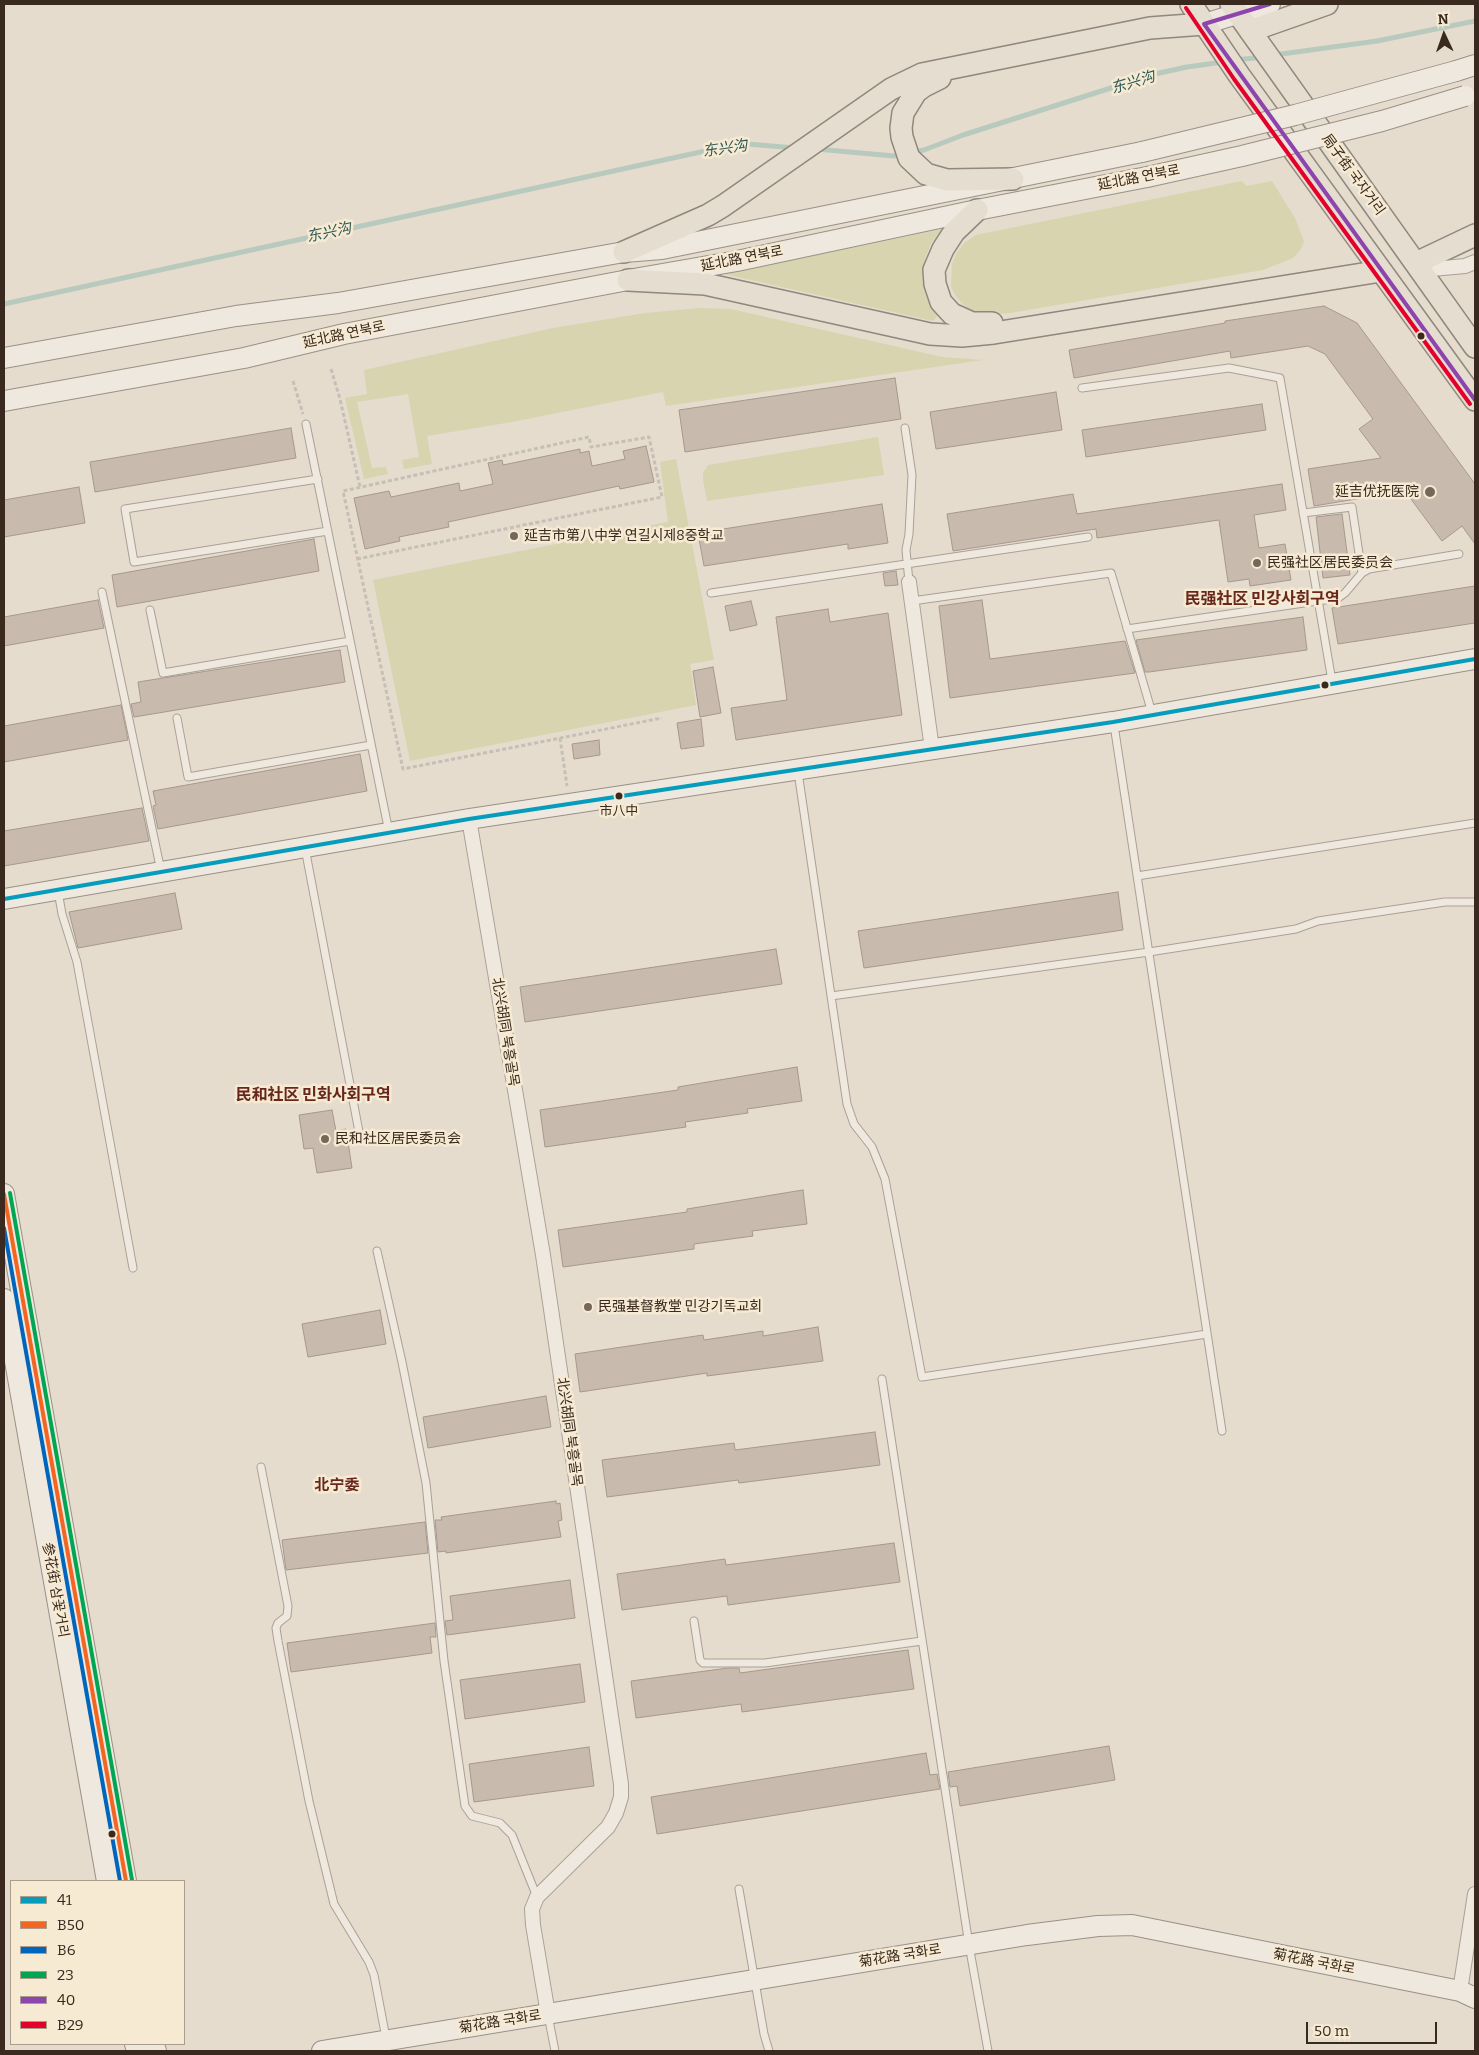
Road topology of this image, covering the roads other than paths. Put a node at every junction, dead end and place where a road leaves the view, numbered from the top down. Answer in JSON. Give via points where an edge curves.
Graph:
{"nodes":[{"id":1,"x":1190,"y":4,"type":"edge"},
{"id":2,"x":1270,"y":4,"type":"edge"},
{"id":3,"x":1327,"y":4,"type":"edge"},
{"id":4,"x":1243,"y":21,"type":"edge"},
{"id":5,"x":1210,"y":32,"type":"junction"},
{"id":6,"x":1475,"y":65,"type":"edge"},
{"id":7,"x":1470,"y":94,"type":"edge"},
{"id":8,"x":1012,"y":179,"type":"junction"},
{"id":9,"x":977,"y":210,"type":"junction"},
{"id":10,"x":1475,"y":236,"type":"edge"},
{"id":11,"x":1475,"y":245,"type":"edge"},
{"id":12,"x":624,"y":252,"type":"junction"},
{"id":13,"x":1475,"y":262,"type":"edge"},
{"id":14,"x":1379,"y":267,"type":"junction"},
{"id":15,"x":1419,"y":267,"type":"junction"},
{"id":16,"x":628,"y":280,"type":"junction"},
{"id":17,"x":1475,"y":347,"type":"edge"},
{"id":18,"x":4,"y":358,"type":"edge"},
{"id":19,"x":1082,"y":388,"type":"dead end"},
{"id":20,"x":1475,"y":400,"type":"edge"},
{"id":21,"x":4,"y":401,"type":"edge"},
{"id":22,"x":306,"y":424,"type":"road end"},
{"id":23,"x":904,"y":428,"type":"dead end"},
{"id":24,"x":318,"y":479,"type":"junction"},
{"id":25,"x":1303,"y":513,"type":"junction"},
{"id":26,"x":328,"y":531,"type":"junction"},
{"id":27,"x":1088,"y":538,"type":"dead end"},
{"id":28,"x":1459,"y":554,"type":"dead end"},
{"id":29,"x":907,"y":564,"type":"junction"},
{"id":30,"x":1362,"y":573,"type":"junction"},
{"id":31,"x":909,"y":582,"type":"joint"},
{"id":32,"x":102,"y":592,"type":"dead end"},
{"id":33,"x":711,"y":593,"type":"dead end"},
{"id":34,"x":912,"y":601,"type":"junction"},
{"id":35,"x":1318,"y":601,"type":"junction"},
{"id":36,"x":150,"y":610,"type":"dead end"},
{"id":37,"x":1127,"y":629,"type":"junction"},
{"id":38,"x":350,"y":641,"type":"junction"},
{"id":39,"x":1475,"y":659,"type":"edge"},
{"id":40,"x":1332,"y":684,"type":"junction"},
{"id":41,"x":1152,"y":715,"type":"junction"},
{"id":42,"x":177,"y":718,"type":"dead end"},
{"id":43,"x":1113,"y":722,"type":"junction"},
{"id":44,"x":371,"y":745,"type":"junction"},
{"id":45,"x":932,"y":749,"type":"junction"},
{"id":46,"x":797,"y":769,"type":"junction"},
{"id":47,"x":469,"y":819,"type":"junction"},
{"id":48,"x":1475,"y":823,"type":"edge"},
{"id":49,"x":389,"y":832,"type":"junction"},
{"id":50,"x":305,"y":847,"type":"junction"},
{"id":51,"x":161,"y":871,"type":"junction"},
{"id":52,"x":1137,"y":876,"type":"junction"},
{"id":53,"x":57,"y":889,"type":"junction"},
{"id":54,"x":4,"y":899,"type":"edge"},
{"id":55,"x":1475,"y":902,"type":"edge"},
{"id":56,"x":1149,"y":952,"type":"junction"},
{"id":57,"x":831,"y":996,"type":"junction"},
{"id":58,"x":360,"y":1137,"type":"dead end"},
{"id":59,"x":4,"y":1194,"type":"edge"},
{"id":60,"x":377,"y":1251,"type":"dead end"},
{"id":61,"x":133,"y":1268,"type":"dead end"},
{"id":62,"x":4,"y":1299,"type":"edge"},
{"id":63,"x":1207,"y":1334,"type":"junction"},
{"id":64,"x":882,"y":1379,"type":"dead end"},
{"id":65,"x":1222,"y":1431,"type":"dead end"},
{"id":66,"x":261,"y":1467,"type":"dead end"},
{"id":67,"x":694,"y":1621,"type":"dead end"},
{"id":68,"x":922,"y":1641,"type":"junction"},
{"id":69,"x":107,"y":1880,"type":"edge"},
{"id":70,"x":126,"y":1880,"type":"edge"},
{"id":71,"x":739,"y":1889,"type":"dead end"},
{"id":72,"x":1475,"y":1894,"type":"edge"},
{"id":73,"x":537,"y":1897,"type":"junction"},
{"id":74,"x":969,"y":1945,"type":"junction"},
{"id":75,"x":755,"y":1980,"type":"junction"},
{"id":76,"x":1468,"y":1995,"type":"edge"},
{"id":77,"x":548,"y":2014,"type":"junction"},
{"id":78,"x":391,"y":2044,"type":"edge"},
{"id":79,"x":322,"y":2051,"type":"edge"},
{"id":80,"x":555,"y":2051,"type":"edge"},
{"id":81,"x":769,"y":2051,"type":"edge"},
{"id":82,"x":988,"y":2051,"type":"edge"}],
"edges":[{"from":1,"to":5,"type":"main road"},
{"from":2,"to":4,"type":"main road"},
{"from":3,"to":4,"type":"main road"},
{"from":4,"to":5,"type":"main road"},
{"from":4,"to":15,"type":"main road","name":"局子街 국자거리"},
{"from":5,"to":8,"type":"main road","via":[[936,79],[916,92],[903,113],[901,128],[909,158],[926,174],[958,181]]},
{"from":5,"to":12,"type":"main road","via":[[1150,28],[922,74],[892,89],[708,215]]},
{"from":5,"to":14,"type":"main road"},
{"from":6,"to":8,"type":"main road","name":"延北路 연북로","bridge":true,"via":[[1295,115]]},
{"from":7,"to":9,"type":"main road","name":"延北路 연북로","bridge":true,"via":[[1242,156]]},
{"from":8,"to":12,"type":"main road","name":"延北路 연북로","via":[[662,249]]},
{"from":9,"to":14,"type":"main road","via":[[954,232],[936,262],[934,276],[943,306],[965,322],[1006,322]]},
{"from":9,"to":16,"type":"main road","name":"延北路 연북로","via":[[737,261]]},
{"from":10,"to":15,"type":"main road"},
{"from":11,"to":15,"type":"main road"},
{"from":12,"to":18,"type":"main road","name":"延北路 연북로"},
{"from":13,"to":15,"type":"street","via":[[1465,266]]},
{"from":14,"to":16,"type":"main road","via":[[962,336],[930,334],[704,284]]},
{"from":14,"to":20,"type":"main road"},
{"from":15,"to":17,"type":"main road","name":"局子街 국자거리"},
{"from":16,"to":21,"type":"main road","name":"延北路 연북로","via":[[344,334],[244,358]]},
{"from":19,"to":25,"type":"lane","via":[[1222,368],[1280,378]]},
{"from":22,"to":24,"type":"lane"},
{"from":23,"to":29,"type":"lane","via":[[912,475]]},
{"from":24,"to":26,"type":"lane"},
{"from":24,"to":26,"type":"lane","via":[[125,509],[134,562]]},
{"from":25,"to":30,"type":"lane","via":[[1352,507]]},
{"from":25,"to":35,"type":"lane"},
{"from":26,"to":38,"type":"lane"},
{"from":27,"to":29,"type":"lane"},
{"from":28,"to":30,"type":"lane","via":[[1380,566]]},
{"from":29,"to":31,"type":"lane"},
{"from":29,"to":33,"type":"lane"},
{"from":30,"to":35,"type":"lane","via":[[1338,598]]},
{"from":31,"to":34,"type":"street"},
{"from":32,"to":51,"type":"lane"},
{"from":34,"to":37,"type":"lane","via":[[1111,573]]},
{"from":34,"to":45,"type":"street"},
{"from":35,"to":37,"type":"lane"},
{"from":35,"to":40,"type":"lane"},
{"from":36,"to":38,"type":"lane","via":[[163,673]]},
{"from":37,"to":41,"type":"lane"},
{"from":38,"to":44,"type":"lane"},
{"from":39,"to":40,"type":"main road"},
{"from":40,"to":41,"type":"main road"},
{"from":41,"to":43,"type":"main road"},
{"from":42,"to":44,"type":"lane","via":[[188,776]]},
{"from":43,"to":45,"type":"main road"},
{"from":43,"to":52,"type":"lane"},
{"from":44,"to":49,"type":"lane"},
{"from":45,"to":46,"type":"main road"},
{"from":46,"to":47,"type":"main road"},
{"from":46,"to":57,"type":"lane"},
{"from":47,"to":49,"type":"main road"},
{"from":47,"to":73,"type":"street","name":"北兴胡同 북흥골목","via":[[543,1255],[621,1784],[621,1797],[608,1827]]},
{"from":48,"to":52,"type":"lane"},
{"from":49,"to":50,"type":"main road"},
{"from":50,"to":51,"type":"main road"},
{"from":50,"to":58,"type":"lane"},
{"from":51,"to":53,"type":"main road"},
{"from":52,"to":56,"type":"lane"},
{"from":53,"to":54,"type":"main road"},
{"from":53,"to":61,"type":"lane","via":[[78,962]]},
{"from":55,"to":56,"type":"lane","via":[[1445,902],[1318,921],[1296,929]]},
{"from":56,"to":57,"type":"lane"},
{"from":56,"to":63,"type":"lane"},
{"from":57,"to":63,"type":"lane","via":[[847,1104],[854,1124],[872,1147],[885,1179],[922,1377]]},
{"from":59,"to":70,"type":"main road","name":"参花街 삼꽃거리"},
{"from":60,"to":73,"type":"lane","via":[[426,1483],[444,1661],[466,1806],[472,1816],[500,1823],[512,1835]]},
{"from":62,"to":69,"type":"main road","name":"参花街 삼꽃거리"},
{"from":63,"to":65,"type":"lane"},
{"from":64,"to":68,"type":"lane"},
{"from":66,"to":78,"type":"lane","via":[[288,1606],[287,1616],[276,1628],[309,1802],[334,1904],[369,1962]]},
{"from":67,"to":68,"type":"lane","via":[[702,1663],[765,1662]]},
{"from":68,"to":74,"type":"lane"},
{"from":71,"to":75,"type":"lane"},
{"from":72,"to":76,"type":"street"},
{"from":73,"to":77,"type":"street","via":[[532,1909],[533,1925]]},
{"from":74,"to":75,"type":"main road","name":"菊花路 국화로"},
{"from":74,"to":76,"type":"main road","name":"菊花路 국화로","via":[[1098,1926],[1132,1925]]},
{"from":74,"to":82,"type":"lane"},
{"from":75,"to":77,"type":"main road","name":"菊花路 국화로"},
{"from":75,"to":81,"type":"lane"},
{"from":77,"to":78,"type":"main road","name":"菊花路 국화로"},
{"from":77,"to":80,"type":"lane"},
{"from":78,"to":79,"type":"main road","name":"菊花路 국화로"}]}
